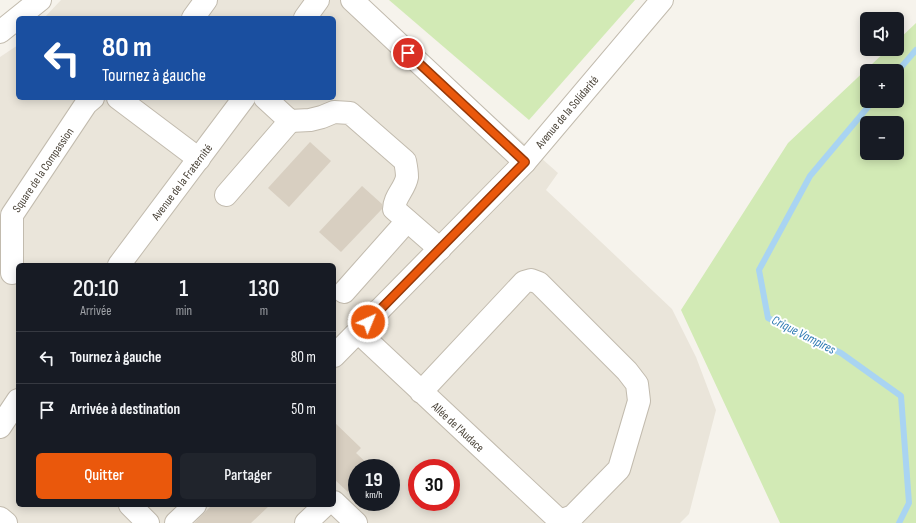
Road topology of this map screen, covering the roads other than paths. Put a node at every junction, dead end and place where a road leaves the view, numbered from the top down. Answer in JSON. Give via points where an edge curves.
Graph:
{"nodes":[{"id":1,"x":40,"y":0,"type":"edge"},
{"id":2,"x":206,"y":0,"type":"edge"},
{"id":3,"x":318,"y":0,"type":"edge"},
{"id":4,"x":352,"y":0,"type":"edge"},
{"id":5,"x":662,"y":0,"type":"edge"},
{"id":6,"x":20,"y":16,"type":"edge"},
{"id":7,"x":194,"y":16,"type":"edge"},
{"id":8,"x":306,"y":16,"type":"edge"},
{"id":9,"x":16,"y":19,"type":"edge"},
{"id":10,"x":0,"y":32,"type":"edge"},
{"id":11,"x":91,"y":100,"type":"edge"},
{"id":12,"x":125,"y":100,"type":"edge"},
{"id":13,"x":243,"y":100,"type":"edge"},
{"id":14,"x":267,"y":100,"type":"edge"},
{"id":15,"x":290,"y":121,"type":"junction"},
{"id":16,"x":199,"y":159,"type":"junction"},
{"id":17,"x":525,"y":162,"type":"junction"},
{"id":18,"x":226,"y":195,"type":"dead end"},
{"id":19,"x":407,"y":221,"type":"junction"},
{"id":20,"x":440,"y":249,"type":"junction"},
{"id":21,"x":121,"y":263,"type":"edge"},
{"id":22,"x":10,"y":277,"type":"edge"},
{"id":23,"x":344,"y":292,"type":"dead end"},
{"id":24,"x":358,"y":332,"type":"junction"},
{"id":25,"x":336,"y":354,"type":"edge"},
{"id":26,"x":421,"y":392,"type":"junction"},
{"id":27,"x":16,"y":403,"type":"edge"},
{"id":28,"x":0,"y":427,"type":"edge"},
{"id":29,"x":336,"y":504,"type":"edge"},
{"id":30,"x":132,"y":507,"type":"edge"},
{"id":31,"x":193,"y":507,"type":"edge"},
{"id":32,"x":323,"y":507,"type":"edge"},
{"id":33,"x":0,"y":518,"type":"edge"},
{"id":34,"x":6,"y":523,"type":"edge"},
{"id":35,"x":148,"y":523,"type":"edge"},
{"id":36,"x":176,"y":523,"type":"edge"},
{"id":37,"x":306,"y":523,"type":"edge"},
{"id":38,"x":356,"y":523,"type":"edge"}],
"edges":[{"from":1,"to":6,"type":"street"},
{"from":2,"to":7,"type":"street"},
{"from":3,"to":8,"type":"street"},
{"from":4,"to":17,"type":"street"},
{"from":5,"to":17,"type":"street","name":"Avenue de la Solidarité"},
{"from":9,"to":10,"type":"street"},
{"from":11,"to":22,"type":"street","name":"Square de la Compassion","via":[[12,215]]},
{"from":12,"to":16,"type":"street"},
{"from":13,"to":16,"type":"street","name":"Avenue de la Fraternité"},
{"from":14,"to":15,"type":"street"},
{"from":15,"to":18,"type":"street"},
{"from":15,"to":19,"type":"street","via":[[310,120],[334,112],[350,113],[405,161],[407,177],[394,202],[394,209]]},
{"from":16,"to":21,"type":"street","name":"Avenue de la Fraternité"},
{"from":17,"to":20,"type":"street","name":"Avenue de la Solidarité"},
{"from":19,"to":20,"type":"street"},
{"from":19,"to":23,"type":"street"},
{"from":20,"to":24,"type":"street","name":"Avenue de la Solidarité"},
{"from":24,"to":25,"type":"street","name":"Avenue de la Solidarité"},
{"from":24,"to":26,"type":"street","name":"Allée de l'Audace"},
{"from":26,"to":26,"type":"street","name":"Allée de l'Audace","via":[[524,282],[531,280],[539,283],[627,371],[637,384],[639,401],[619,469],[572,516],[560,520]]},
{"from":27,"to":28,"type":"street"},
{"from":29,"to":38,"type":"street"},
{"from":30,"to":35,"type":"street"},
{"from":31,"to":36,"type":"street"},
{"from":32,"to":37,"type":"street"},
{"from":33,"to":34,"type":"street"}]}
